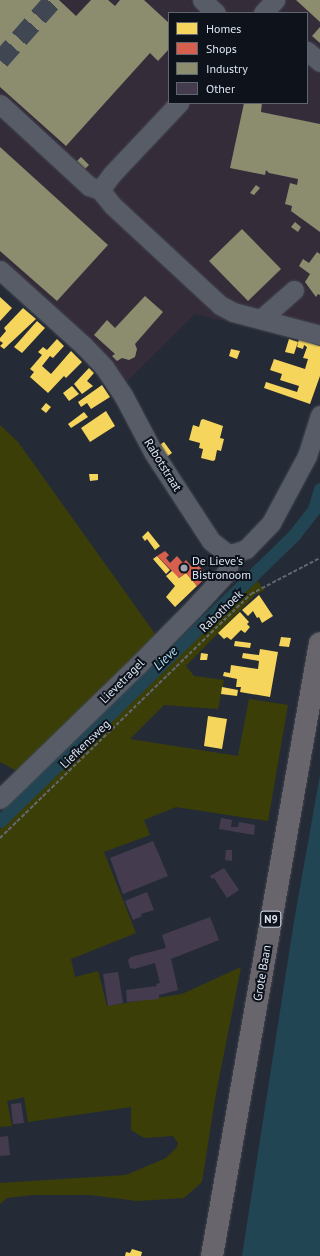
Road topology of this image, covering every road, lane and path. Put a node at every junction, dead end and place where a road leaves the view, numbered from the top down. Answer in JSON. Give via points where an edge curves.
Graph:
{"nodes":[{"id":1,"x":202,"y":0,"type":"edge"},
{"id":2,"x":215,"y":12,"type":"edge"},
{"id":3,"x":308,"y":52,"type":"edge"},
{"id":4,"x":320,"y":62,"type":"edge"},
{"id":5,"x":0,"y":104,"type":"edge"},
{"id":6,"x":178,"y":104,"type":"edge"},
{"id":7,"x":100,"y":190,"type":"junction"},
{"id":8,"x":0,"y":270,"type":"edge"},
{"id":9,"x":294,"y":290,"type":"dead end"},
{"id":10,"x":261,"y":319,"type":"junction"},
{"id":11,"x":320,"y":335,"type":"edge"},
{"id":12,"x":320,"y":415,"type":"edge"},
{"id":13,"x":314,"y":453,"type":"edge"},
{"id":14,"x":231,"y":554,"type":"junction"},
{"id":15,"x":320,"y":558,"type":"edge"},
{"id":16,"x":320,"y":643,"type":"edge"},
{"id":17,"x":182,"y":661,"type":"joint"},
{"id":18,"x":0,"y":799,"type":"edge"},
{"id":19,"x":0,"y":838,"type":"edge"},
{"id":20,"x":212,"y":1256,"type":"edge"}],
"edges":[{"from":1,"to":2,"type":"street"},
{"from":3,"to":4,"type":"street"},
{"from":5,"to":7,"type":"street","via":[[89,186]]},
{"from":6,"to":7,"type":"street"},
{"from":7,"to":10,"type":"street","via":[[112,205],[220,305],[233,312]]},
{"from":8,"to":14,"type":"street","name":"Rabotstraat","via":[[104,367],[123,394],[153,452],[211,541],[219,549]]},
{"from":9,"to":10,"type":"street"},
{"from":10,"to":11,"type":"street"},
{"from":12,"to":13,"type":"street"},
{"from":13,"to":14,"type":"street","via":[[271,523],[246,549]]},
{"from":14,"to":18,"type":"street","name":"Lievetragel","via":[[227,572],[193,609]]},
{"from":15,"to":17,"type":"path","name":"Rabothoek","via":[[251,594]]},
{"from":16,"to":20,"type":"main road","name":"Grote Baan","number":"N9"},
{"from":17,"to":19,"type":"path","name":"Liefkensweg"}]}
